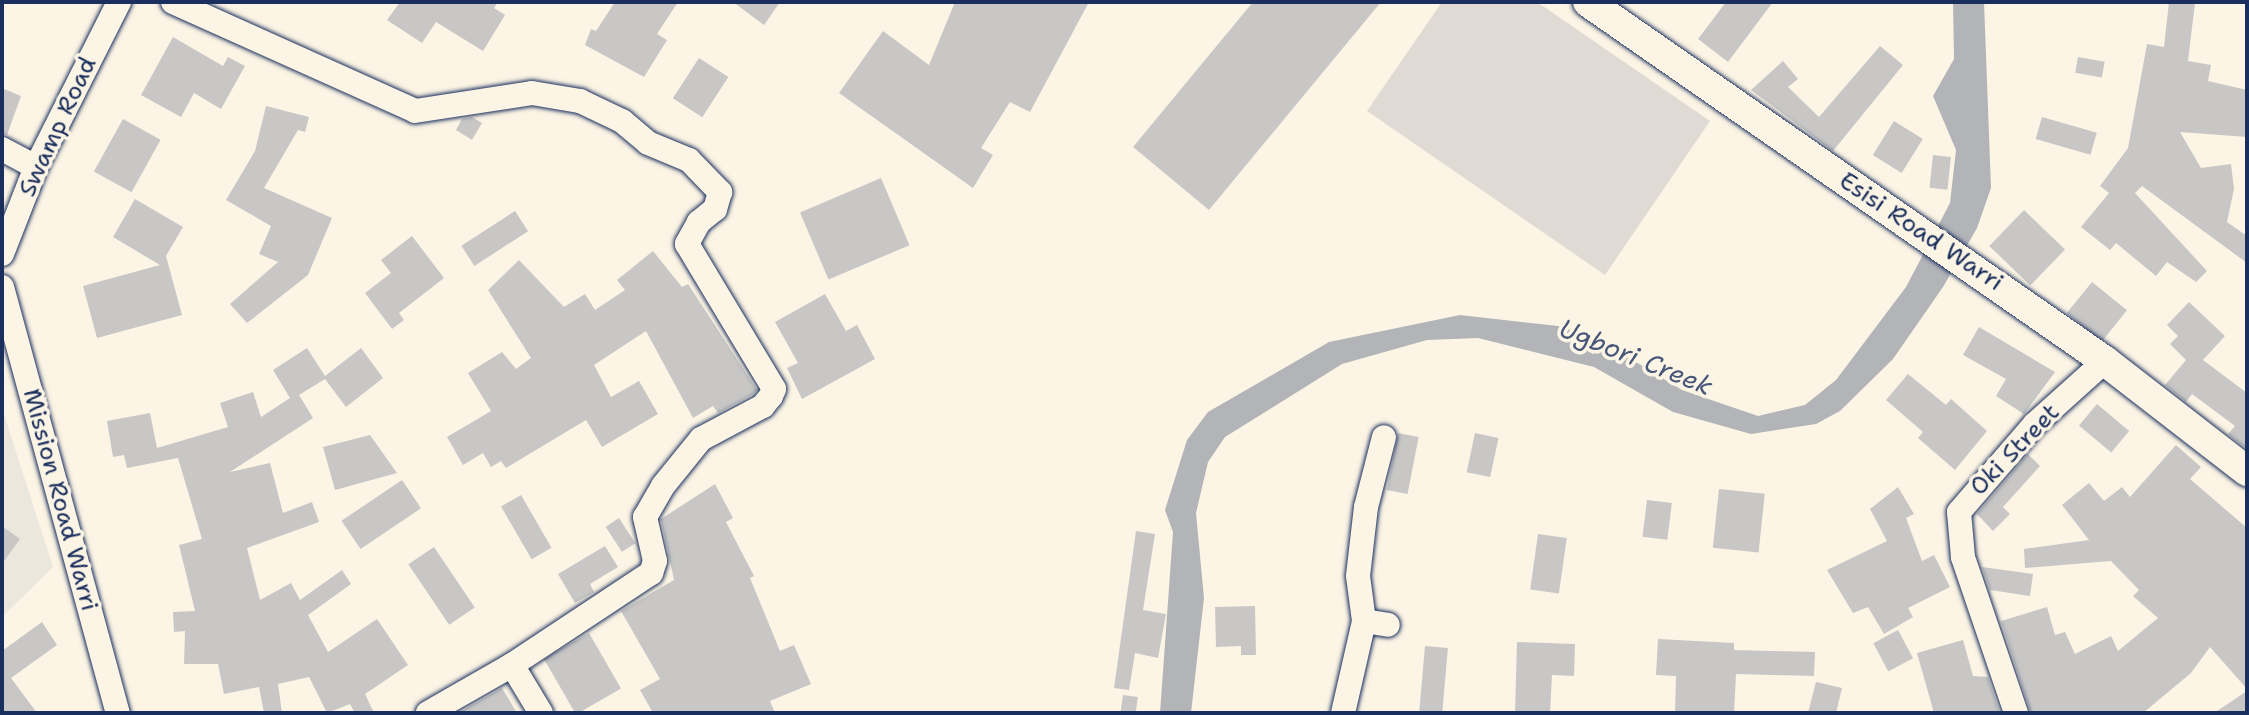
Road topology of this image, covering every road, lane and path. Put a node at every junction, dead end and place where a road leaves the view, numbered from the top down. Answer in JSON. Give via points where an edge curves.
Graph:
{"nodes":[{"id":1,"x":119,"y":2,"type":"edge"},
{"id":2,"x":173,"y":2,"type":"edge"},
{"id":3,"x":1588,"y":2,"type":"edge"},
{"id":4,"x":2,"y":149,"type":"edge"},
{"id":5,"x":36,"y":167,"type":"junction"},
{"id":6,"x":2,"y":254,"type":"edge"},
{"id":7,"x":2,"y":287,"type":"edge"},
{"id":8,"x":2105,"y":361,"type":"junction"},
{"id":9,"x":1384,"y":437,"type":"dead end"},
{"id":10,"x":2247,"y":471,"type":"edge"},
{"id":11,"x":1364,"y":621,"type":"junction"},
{"id":12,"x":1388,"y":625,"type":"dead end"},
{"id":13,"x":512,"y":666,"type":"junction"},
{"id":14,"x":118,"y":713,"type":"edge"},
{"id":15,"x":428,"y":713,"type":"edge"},
{"id":16,"x":541,"y":713,"type":"edge"},
{"id":17,"x":1343,"y":713,"type":"edge"},
{"id":18,"x":2016,"y":713,"type":"edge"}],
"edges":[{"from":1,"to":5,"type":"street","name":"Swamp Road"},
{"from":2,"to":13,"type":"street","via":[[415,111],[532,93],[580,101],[622,121],[648,143],[690,160],[720,192],[715,209],[699,222],[687,244],[774,389],[771,396],[763,406],[701,439],[663,486],[645,517],[655,562],[651,573]]},
{"from":3,"to":8,"type":"street","name":"Esisi Road Warri"},
{"from":4,"to":5,"type":"street"},
{"from":5,"to":6,"type":"street","name":"Swamp Road"},
{"from":7,"to":14,"type":"street","name":"Mission Road Warri"},
{"from":8,"to":10,"type":"street","name":"Esisi Road Warri"},
{"from":8,"to":18,"type":"street","name":"Oki Street","via":[[2035,424],[1959,512],[1963,557]]},
{"from":9,"to":11,"type":"street","via":[[1366,507],[1359,576]]},
{"from":11,"to":12,"type":"street"},
{"from":11,"to":17,"type":"street"},
{"from":13,"to":15,"type":"street"},
{"from":13,"to":16,"type":"street"}]}
